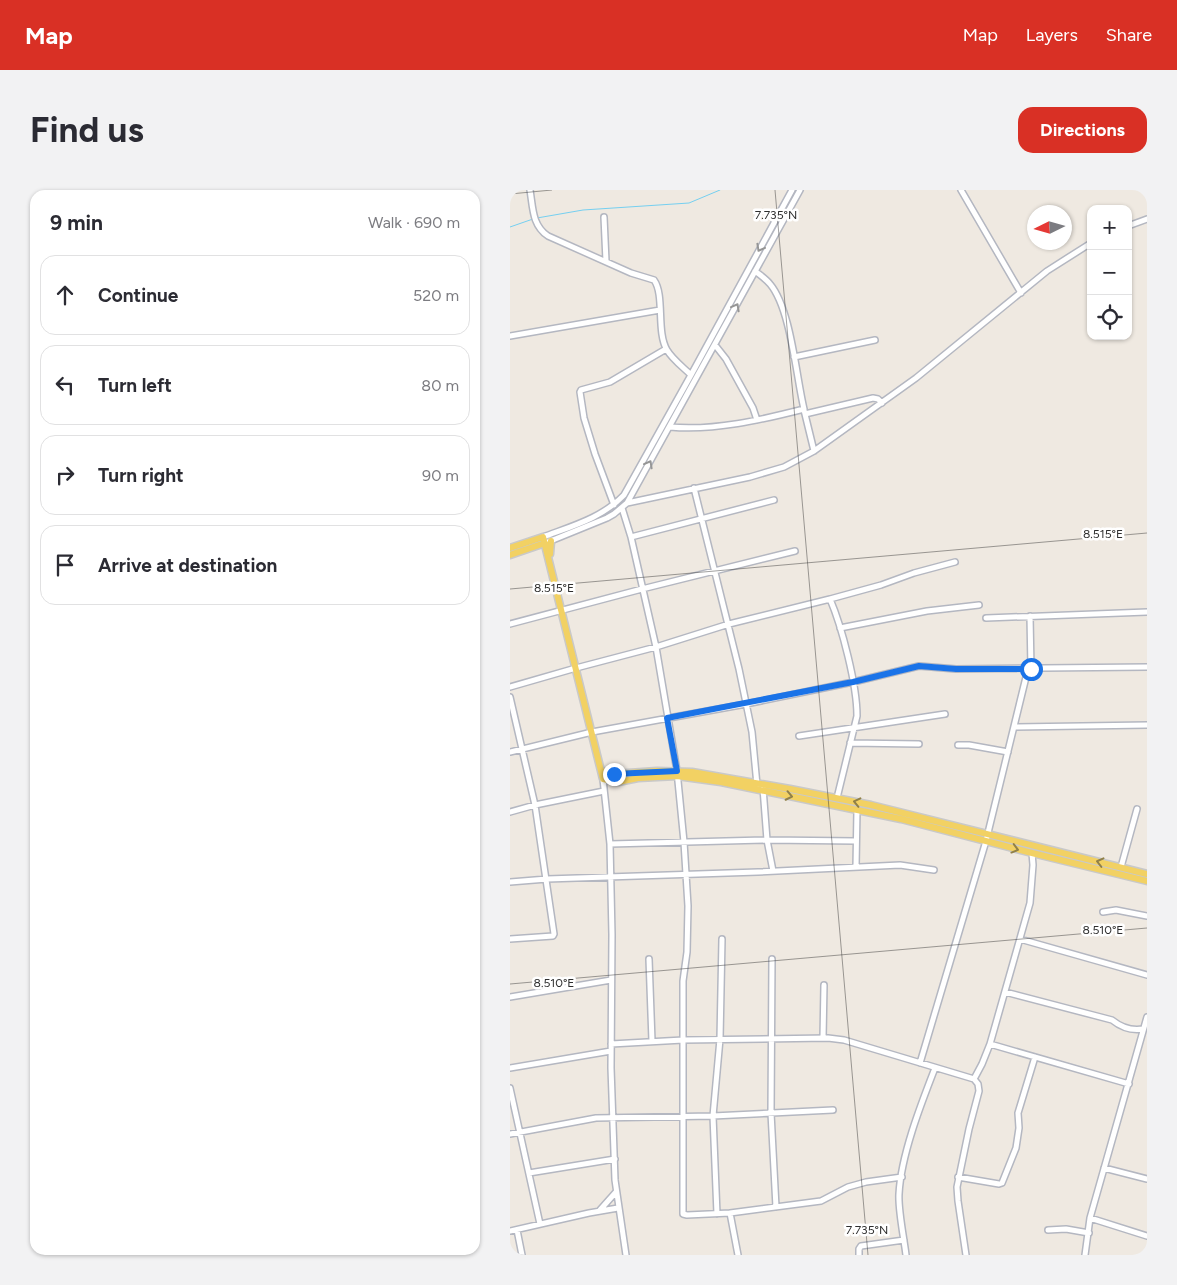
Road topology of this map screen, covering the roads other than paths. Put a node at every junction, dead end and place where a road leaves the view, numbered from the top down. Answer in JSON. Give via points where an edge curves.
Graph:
{"nodes":[{"id":1,"x":530,"y":190,"type":"edge"},
{"id":2,"x":792,"y":190,"type":"edge"},
{"id":3,"x":800,"y":190,"type":"edge"},
{"id":4,"x":962,"y":190,"type":"edge"},
{"id":5,"x":604,"y":217,"type":"dead end"},
{"id":6,"x":1147,"y":219,"type":"edge"},
{"id":7,"x":1132,"y":225,"type":"edge"},
{"id":8,"x":1087,"y":245,"type":"edge"},
{"id":9,"x":606,"y":261,"type":"junction"},
{"id":10,"x":755,"y":271,"type":"junction"},
{"id":11,"x":1021,"y":293,"type":"junction"},
{"id":12,"x":660,"y":310,"type":"junction"},
{"id":13,"x":510,"y":336,"type":"edge"},
{"id":14,"x":875,"y":340,"type":"dead end"},
{"id":15,"x":715,"y":345,"type":"junction"},
{"id":16,"x":666,"y":349,"type":"junction"},
{"id":17,"x":794,"y":357,"type":"junction"},
{"id":18,"x":692,"y":375,"type":"junction"},
{"id":19,"x":882,"y":403,"type":"junction"},
{"id":20,"x":805,"y":411,"type":"junction"},
{"id":21,"x":757,"y":420,"type":"junction"},
{"id":22,"x":670,"y":427,"type":"junction"},
{"id":23,"x":814,"y":451,"type":"junction"},
{"id":24,"x":694,"y":488,"type":"junction"},
{"id":25,"x":774,"y":500,"type":"dead end"},
{"id":26,"x":627,"y":503,"type":"junction"},
{"id":27,"x":614,"y":505,"type":"junction"},
{"id":28,"x":622,"y":508,"type":"junction"},
{"id":29,"x":701,"y":520,"type":"junction"},
{"id":30,"x":631,"y":537,"type":"junction"},
{"id":31,"x":546,"y":540,"type":"junction"},
{"id":32,"x":537,"y":546,"type":"junction"},
{"id":33,"x":510,"y":548,"type":"edge"},
{"id":34,"x":794,"y":550,"type":"dead end"},
{"id":35,"x":510,"y":555,"type":"edge"},
{"id":36,"x":549,"y":558,"type":"junction"},
{"id":37,"x":955,"y":562,"type":"dead end"},
{"id":38,"x":713,"y":571,"type":"junction"},
{"id":39,"x":642,"y":589,"type":"junction"},
{"id":40,"x":830,"y":599,"type":"junction"},
{"id":41,"x":979,"y":605,"type":"dead end"},
{"id":42,"x":562,"y":611,"type":"junction"},
{"id":43,"x":1147,"y":612,"type":"edge"},
{"id":44,"x":1030,"y":616,"type":"junction"},
{"id":45,"x":986,"y":618,"type":"dead end"},
{"id":46,"x":510,"y":624,"type":"edge"},
{"id":47,"x":729,"y":624,"type":"junction"},
{"id":48,"x":840,"y":628,"type":"junction"},
{"id":49,"x":656,"y":647,"type":"junction"},
{"id":50,"x":1147,"y":667,"type":"edge"},
{"id":51,"x":576,"y":668,"type":"junction"},
{"id":52,"x":1030,"y":669,"type":"junction"},
{"id":53,"x":853,"y":682,"type":"junction"},
{"id":54,"x":510,"y":687,"type":"edge"},
{"id":55,"x":510,"y":697,"type":"edge"},
{"id":56,"x":746,"y":704,"type":"junction"},
{"id":57,"x":945,"y":714,"type":"dead end"},
{"id":58,"x":667,"y":718,"type":"junction"},
{"id":59,"x":1147,"y":725,"type":"edge"},
{"id":60,"x":854,"y":727,"type":"junction"},
{"id":61,"x":1014,"y":727,"type":"junction"},
{"id":62,"x":592,"y":732,"type":"junction"},
{"id":63,"x":799,"y":736,"type":"dead end"},
{"id":64,"x":850,"y":743,"type":"junction"},
{"id":65,"x":919,"y":744,"type":"dead end"},
{"id":66,"x":958,"y":745,"type":"dead end"},
{"id":67,"x":522,"y":748,"type":"junction"},
{"id":68,"x":510,"y":752,"type":"edge"},
{"id":69,"x":1008,"y":752,"type":"junction"},
{"id":70,"x":601,"y":771,"type":"junction"},
{"id":71,"x":677,"y":773,"type":"junction"},
{"id":72,"x":603,"y":779,"type":"junction"},
{"id":73,"x":760,"y":787,"type":"junction"},
{"id":74,"x":604,"y":791,"type":"junction"},
{"id":75,"x":837,"y":798,"type":"junction"},
{"id":76,"x":535,"y":805,"type":"junction"},
{"id":77,"x":1136,"y":809,"type":"dead end"},
{"id":78,"x":857,"y":810,"type":"junction"},
{"id":79,"x":510,"y":812,"type":"edge"},
{"id":80,"x":987,"y":838,"type":"junction"},
{"id":81,"x":767,"y":840,"type":"junction"},
{"id":82,"x":856,"y":841,"type":"junction"},
{"id":83,"x":684,"y":842,"type":"junction"},
{"id":84,"x":610,"y":844,"type":"junction"},
{"id":85,"x":1032,"y":854,"type":"junction"},
{"id":86,"x":856,"y":867,"type":"junction"},
{"id":87,"x":1121,"y":867,"type":"junction"},
{"id":88,"x":934,"y":870,"type":"dead end"},
{"id":89,"x":773,"y":871,"type":"junction"},
{"id":90,"x":686,"y":874,"type":"junction"},
{"id":91,"x":1147,"y":874,"type":"edge"},
{"id":92,"x":610,"y":878,"type":"junction"},
{"id":93,"x":547,"y":879,"type":"junction"},
{"id":94,"x":1147,"y":881,"type":"edge"},
{"id":95,"x":510,"y":882,"type":"edge"},
{"id":96,"x":1103,"y":912,"type":"dead end"},
{"id":97,"x":1147,"y":916,"type":"edge"},
{"id":98,"x":510,"y":939,"type":"edge"},
{"id":99,"x":722,"y":939,"type":"dead end"},
{"id":100,"x":1020,"y":939,"type":"junction"},
{"id":101,"x":649,"y":959,"type":"dead end"},
{"id":102,"x":772,"y":959,"type":"dead end"},
{"id":103,"x":1147,"y":975,"type":"edge"},
{"id":104,"x":611,"y":980,"type":"junction"},
{"id":105,"x":824,"y":985,"type":"dead end"},
{"id":106,"x":1005,"y":992,"type":"junction"},
{"id":107,"x":510,"y":997,"type":"edge"},
{"id":108,"x":1147,"y":1017,"type":"edge"},
{"id":109,"x":1144,"y":1031,"type":"edge"},
{"id":110,"x":772,"y":1038,"type":"junction"},
{"id":111,"x":823,"y":1038,"type":"junction"},
{"id":112,"x":720,"y":1039,"type":"junction"},
{"id":113,"x":683,"y":1040,"type":"junction"},
{"id":114,"x":652,"y":1041,"type":"junction"},
{"id":115,"x":611,"y":1044,"type":"junction"},
{"id":116,"x":990,"y":1044,"type":"junction"},
{"id":117,"x":611,"y":1051,"type":"junction"},
{"id":118,"x":1035,"y":1058,"type":"junction"},
{"id":119,"x":920,"y":1063,"type":"junction"},
{"id":120,"x":510,"y":1068,"type":"edge"},
{"id":121,"x":935,"y":1068,"type":"junction"},
{"id":122,"x":974,"y":1078,"type":"junction"},
{"id":123,"x":1129,"y":1084,"type":"junction"},
{"id":124,"x":510,"y":1088,"type":"edge"},
{"id":125,"x":833,"y":1110,"type":"dead end"},
{"id":126,"x":771,"y":1113,"type":"junction"},
{"id":127,"x":682,"y":1116,"type":"junction"},
{"id":128,"x":714,"y":1116,"type":"junction"},
{"id":129,"x":613,"y":1117,"type":"junction"},
{"id":130,"x":520,"y":1132,"type":"junction"},
{"id":131,"x":510,"y":1134,"type":"edge"},
{"id":132,"x":615,"y":1159,"type":"junction"},
{"id":133,"x":1104,"y":1168,"type":"junction"},
{"id":134,"x":529,"y":1173,"type":"junction"},
{"id":135,"x":902,"y":1177,"type":"junction"},
{"id":136,"x":958,"y":1177,"type":"junction"},
{"id":137,"x":1147,"y":1179,"type":"edge"},
{"id":138,"x":616,"y":1192,"type":"junction"},
{"id":139,"x":776,"y":1207,"type":"junction"},
{"id":140,"x":618,"y":1208,"type":"junction"},
{"id":141,"x":600,"y":1210,"type":"junction"},
{"id":142,"x":730,"y":1213,"type":"junction"},
{"id":143,"x":717,"y":1214,"type":"junction"},
{"id":144,"x":1090,"y":1218,"type":"junction"},
{"id":145,"x":540,"y":1224,"type":"junction"},
{"id":146,"x":517,"y":1230,"type":"junction"},
{"id":147,"x":1048,"y":1230,"type":"dead end"},
{"id":148,"x":510,"y":1231,"type":"edge"},
{"id":149,"x":1089,"y":1233,"type":"junction"},
{"id":150,"x":1147,"y":1236,"type":"edge"},
{"id":151,"x":904,"y":1240,"type":"junction"},
{"id":152,"x":522,"y":1255,"type":"edge"},
{"id":153,"x":626,"y":1255,"type":"edge"},
{"id":154,"x":738,"y":1255,"type":"edge"},
{"id":155,"x":859,"y":1255,"type":"edge"},
{"id":156,"x":906,"y":1255,"type":"edge"},
{"id":157,"x":966,"y":1255,"type":"edge"},
{"id":158,"x":1085,"y":1255,"type":"edge"}],
"edges":[{"from":1,"to":9,"type":"street","via":[[535,220],[541,231]]},
{"from":2,"to":18,"type":"street","one_way":true},
{"from":3,"to":10,"type":"street"},
{"from":4,"to":11,"type":"street"},
{"from":5,"to":9,"type":"street"},
{"from":6,"to":7,"type":"street"},
{"from":8,"to":11,"type":"street"},
{"from":9,"to":12,"type":"street","via":[[654,280]]},
{"from":15,"to":10,"type":"street","one_way":true},
{"from":10,"to":17,"type":"street","via":[[770,284],[777,296]]},
{"from":11,"to":19,"type":"street"},
{"from":12,"to":13,"type":"street"},
{"from":12,"to":16,"type":"street"},
{"from":14,"to":17,"type":"street"},
{"from":15,"to":21,"type":"street","via":[[726,359]]},
{"from":15,"to":22,"type":"street"},
{"from":16,"to":18,"type":"street"},
{"from":16,"to":27,"type":"street","via":[[610,382],[580,392],[594,454]]},
{"from":17,"to":20,"type":"street"},
{"from":18,"to":27,"type":"street","via":[[632,483]]},
{"from":19,"to":20,"type":"street","via":[[873,398]]},
{"from":19,"to":23,"type":"street"},
{"from":20,"to":21,"type":"street"},
{"from":20,"to":23,"type":"street"},
{"from":21,"to":22,"type":"street","via":[[725,426]]},
{"from":26,"to":22,"type":"street","one_way":true},
{"from":23,"to":24,"type":"street","via":[[770,472]]},
{"from":24,"to":26,"type":"street"},
{"from":24,"to":29,"type":"street"},
{"from":25,"to":29,"type":"street"},
{"from":26,"to":28,"type":"street"},
{"from":27,"to":31,"type":"street"},
{"from":28,"to":30,"type":"street"},
{"from":28,"to":31,"type":"street","via":[[590,526]]},
{"from":29,"to":30,"type":"street"},
{"from":29,"to":38,"type":"street"},
{"from":30,"to":39,"type":"street"},
{"from":31,"to":32,"type":"main road"},
{"from":31,"to":33,"type":"main road"},
{"from":31,"to":36,"type":"main road"},
{"from":32,"to":35,"type":"main road"},
{"from":32,"to":36,"type":"main road"},
{"from":34,"to":38,"type":"street"},
{"from":36,"to":42,"type":"main road"},
{"from":37,"to":40,"type":"street"},
{"from":38,"to":39,"type":"street"},
{"from":38,"to":47,"type":"street"},
{"from":39,"to":42,"type":"street"},
{"from":39,"to":49,"type":"street"},
{"from":40,"to":47,"type":"street"},
{"from":40,"to":48,"type":"street"},
{"from":41,"to":48,"type":"street","via":[[927,611]]},
{"from":42,"to":46,"type":"street"},
{"from":42,"to":51,"type":"main road"},
{"from":43,"to":44,"type":"street"},
{"from":44,"to":45,"type":"street"},
{"from":44,"to":52,"type":"street"},
{"from":47,"to":49,"type":"street"},
{"from":47,"to":56,"type":"street"},
{"from":48,"to":53,"type":"street"},
{"from":49,"to":51,"type":"street"},
{"from":49,"to":58,"type":"street"},
{"from":50,"to":52,"type":"street"},
{"from":51,"to":54,"type":"street"},
{"from":51,"to":62,"type":"main road"},
{"from":52,"to":53,"type":"street","via":[[919,666]]},
{"from":52,"to":61,"type":"street"},
{"from":53,"to":56,"type":"street"},
{"from":53,"to":60,"type":"street","via":[[857,706]]},
{"from":55,"to":67,"type":"street"},
{"from":56,"to":58,"type":"street"},
{"from":56,"to":73,"type":"street"},
{"from":57,"to":60,"type":"street"},
{"from":58,"to":62,"type":"street"},
{"from":58,"to":71,"type":"street"},
{"from":59,"to":61,"type":"street"},
{"from":60,"to":63,"type":"street"},
{"from":60,"to":64,"type":"street"},
{"from":61,"to":69,"type":"street"},
{"from":62,"to":67,"type":"street"},
{"from":62,"to":70,"type":"main road"},
{"from":64,"to":65,"type":"street"},
{"from":64,"to":75,"type":"street"},
{"from":66,"to":69,"type":"street"},
{"from":67,"to":68,"type":"street"},
{"from":67,"to":76,"type":"street"},
{"from":69,"to":80,"type":"street"},
{"from":70,"to":71,"type":"main road","via":[[614,774]]},
{"from":70,"to":72,"type":"main road"},
{"from":71,"to":72,"type":"main road","via":[[618,782]]},
{"from":71,"to":73,"type":"main road","via":[[692,772]]},
{"from":71,"to":83,"type":"street"},
{"from":72,"to":74,"type":"street"},
{"from":73,"to":75,"type":"main road"},
{"from":73,"to":78,"type":"main road","one_way":true},
{"from":73,"to":81,"type":"street"},
{"from":74,"to":76,"type":"street"},
{"from":74,"to":84,"type":"street"},
{"from":80,"to":75,"type":"main road","one_way":true},
{"from":76,"to":79,"type":"street"},
{"from":76,"to":93,"type":"street"},
{"from":77,"to":87,"type":"street"},
{"from":78,"to":80,"type":"main road"},
{"from":78,"to":82,"type":"street"},
{"from":80,"to":85,"type":"main road","one_way":true},
{"from":87,"to":80,"type":"main road","one_way":true},
{"from":80,"to":119,"type":"street"},
{"from":81,"to":82,"type":"street"},
{"from":81,"to":83,"type":"street"},
{"from":81,"to":89,"type":"street"},
{"from":82,"to":86,"type":"street"},
{"from":83,"to":84,"type":"street"},
{"from":83,"to":90,"type":"street"},
{"from":84,"to":92,"type":"street"},
{"from":85,"to":94,"type":"main road"},
{"from":85,"to":100,"type":"street","via":[[1032,893]]},
{"from":86,"to":88,"type":"street","via":[[900,865]]},
{"from":86,"to":89,"type":"street"},
{"from":87,"to":91,"type":"main road"},
{"from":89,"to":90,"type":"street"},
{"from":90,"to":92,"type":"street"},
{"from":90,"to":113,"type":"street","via":[[688,931],[683,982]]},
{"from":92,"to":93,"type":"street"},
{"from":92,"to":104,"type":"street"},
{"from":93,"to":95,"type":"street"},
{"from":93,"to":98,"type":"street","via":[[554,936]]},
{"from":96,"to":97,"type":"street","via":[[1116,910]]},
{"from":99,"to":112,"type":"street"},
{"from":100,"to":103,"type":"street"},
{"from":100,"to":106,"type":"street"},
{"from":101,"to":114,"type":"street"},
{"from":102,"to":110,"type":"street"},
{"from":104,"to":107,"type":"street"},
{"from":104,"to":115,"type":"street"},
{"from":105,"to":111,"type":"street"},
{"from":106,"to":109,"type":"street","via":[[1112,1020],[1131,1030]]},
{"from":106,"to":116,"type":"street"},
{"from":108,"to":109,"type":"street"},
{"from":109,"to":123,"type":"street"},
{"from":110,"to":111,"type":"street"},
{"from":110,"to":112,"type":"street"},
{"from":110,"to":126,"type":"street"},
{"from":111,"to":119,"type":"street","via":[[844,1040]]},
{"from":112,"to":113,"type":"street"},
{"from":112,"to":128,"type":"street"},
{"from":113,"to":114,"type":"street"},
{"from":113,"to":127,"type":"street"},
{"from":114,"to":115,"type":"street"},
{"from":115,"to":117,"type":"street"},
{"from":116,"to":118,"type":"street"},
{"from":116,"to":122,"type":"street"},
{"from":117,"to":120,"type":"street"},
{"from":117,"to":129,"type":"street"},
{"from":118,"to":123,"type":"street"},
{"from":118,"to":136,"type":"street","via":[[1018,1114],[1016,1148],[1002,1183]]},
{"from":119,"to":121,"type":"street"},
{"from":121,"to":122,"type":"street"},
{"from":121,"to":135,"type":"street","via":[[918,1114]]},
{"from":122,"to":136,"type":"street","via":[[979,1091]]},
{"from":123,"to":133,"type":"street"},
{"from":124,"to":130,"type":"street"},
{"from":125,"to":126,"type":"street"},
{"from":126,"to":128,"type":"street"},
{"from":126,"to":139,"type":"street"},
{"from":127,"to":128,"type":"street"},
{"from":127,"to":129,"type":"street"},
{"from":127,"to":143,"type":"street","via":[[682,1212],[686,1215]]},
{"from":128,"to":143,"type":"street"},
{"from":129,"to":130,"type":"street"},
{"from":129,"to":132,"type":"street"},
{"from":130,"to":131,"type":"street"},
{"from":130,"to":134,"type":"street"},
{"from":132,"to":134,"type":"street"},
{"from":132,"to":138,"type":"street"},
{"from":133,"to":137,"type":"street"},
{"from":133,"to":144,"type":"street"},
{"from":134,"to":145,"type":"street"},
{"from":135,"to":139,"type":"street","via":[[866,1182],[821,1201]]},
{"from":135,"to":151,"type":"street","via":[[899,1196]]},
{"from":136,"to":157,"type":"street","via":[[958,1202]]},
{"from":138,"to":140,"type":"street"},
{"from":138,"to":141,"type":"street"},
{"from":139,"to":142,"type":"street"},
{"from":140,"to":141,"type":"street"},
{"from":140,"to":153,"type":"street"},
{"from":141,"to":145,"type":"street"},
{"from":142,"to":143,"type":"street"},
{"from":142,"to":154,"type":"street"},
{"from":144,"to":149,"type":"street"},
{"from":144,"to":150,"type":"street"},
{"from":145,"to":146,"type":"street"},
{"from":146,"to":148,"type":"street"},
{"from":146,"to":152,"type":"street"},
{"from":147,"to":149,"type":"street"},
{"from":149,"to":158,"type":"street"},
{"from":151,"to":155,"type":"street","via":[[861,1246]]},
{"from":151,"to":156,"type":"street"}]}
